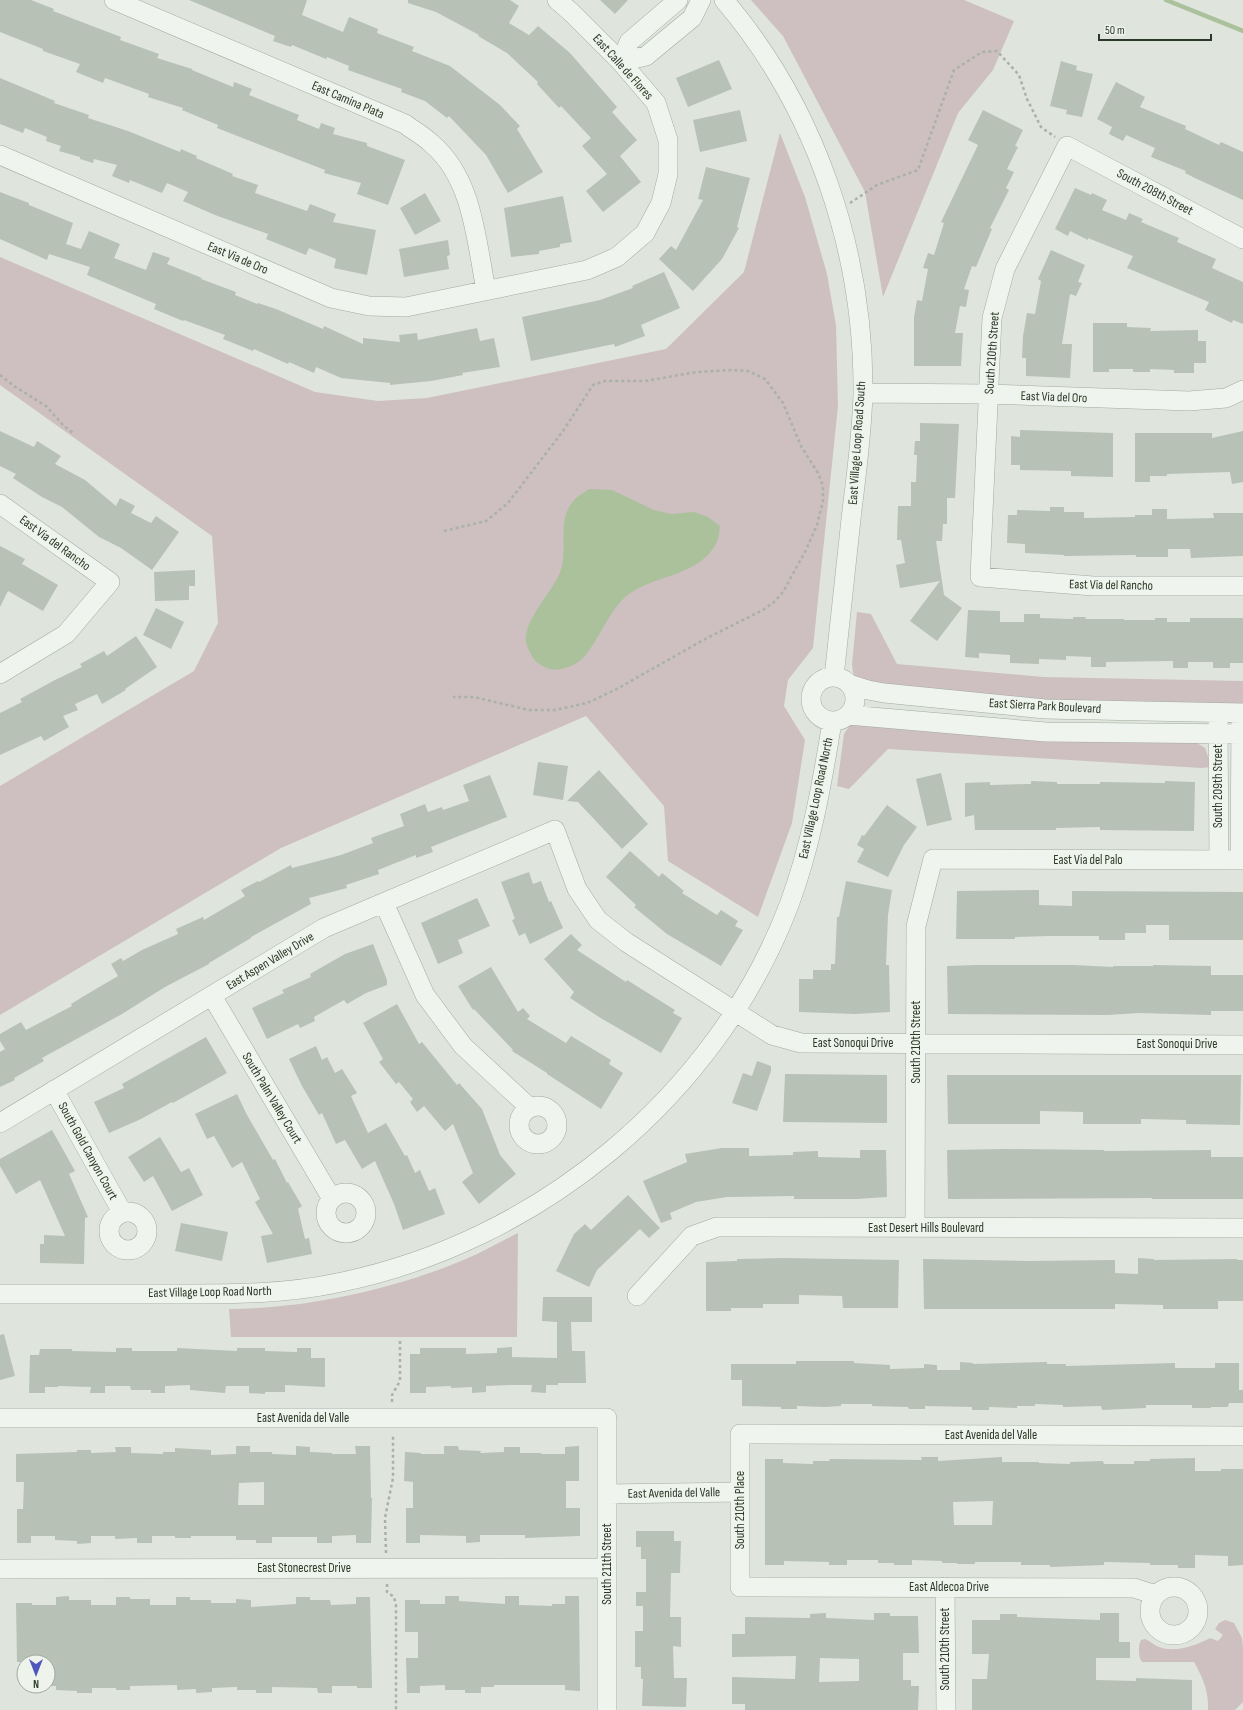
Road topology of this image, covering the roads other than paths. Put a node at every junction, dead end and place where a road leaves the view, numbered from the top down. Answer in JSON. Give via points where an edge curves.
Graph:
{"nodes":[{"id":1,"x":114,"y":0,"type":"edge"},
{"id":2,"x":557,"y":0,"type":"edge"},
{"id":3,"x":678,"y":0,"type":"edge"},
{"id":4,"x":701,"y":0,"type":"edge"},
{"id":5,"x":724,"y":0,"type":"edge"},
{"id":6,"x":621,"y":62,"type":"junction"},
{"id":7,"x":1066,"y":146,"type":"joint"},
{"id":8,"x":0,"y":155,"type":"edge"},
{"id":9,"x":1243,"y":238,"type":"edge"},
{"id":10,"x":486,"y":290,"type":"junction"},
{"id":11,"x":1243,"y":390,"type":"edge"},
{"id":12,"x":863,"y":393,"type":"junction"},
{"id":13,"x":989,"y":394,"type":"junction"},
{"id":14,"x":0,"y":504,"type":"edge"},
{"id":15,"x":980,"y":577,"type":"joint"},
{"id":16,"x":1243,"y":586,"type":"edge"},
{"id":17,"x":0,"y":674,"type":"edge"},
{"id":18,"x":841,"y":680,"type":"junction"},
{"id":19,"x":1218,"y":712,"type":"junction"},
{"id":20,"x":1242,"y":712,"type":"edge"},
{"id":21,"x":840,"y":719,"type":"junction"},
{"id":22,"x":1218,"y":734,"type":"junction"},
{"id":23,"x":1242,"y":734,"type":"edge"},
{"id":24,"x":555,"y":830,"type":"joint"},
{"id":25,"x":933,"y":859,"type":"joint"},
{"id":26,"x":1219,"y":860,"type":"junction"},
{"id":27,"x":1241,"y":860,"type":"edge"},
{"id":28,"x":384,"y":903,"type":"junction"},
{"id":29,"x":212,"y":996,"type":"junction"},
{"id":30,"x":735,"y":1012,"type":"junction"},
{"id":31,"x":916,"y":1043,"type":"junction"},
{"id":32,"x":1243,"y":1045,"type":"edge"},
{"id":33,"x":54,"y":1090,"type":"junction"},
{"id":34,"x":529,"y":1107,"type":"dead end"},
{"id":35,"x":0,"y":1123,"type":"edge"},
{"id":36,"x":332,"y":1200,"type":"dead end"},
{"id":37,"x":122,"y":1212,"type":"dead end"},
{"id":38,"x":915,"y":1228,"type":"junction"},
{"id":39,"x":1243,"y":1228,"type":"edge"},
{"id":40,"x":0,"y":1294,"type":"edge"},
{"id":41,"x":637,"y":1296,"type":"dead end"},
{"id":42,"x":0,"y":1418,"type":"edge"},
{"id":43,"x":607,"y":1418,"type":"joint"},
{"id":44,"x":740,"y":1434,"type":"joint"},
{"id":45,"x":1243,"y":1436,"type":"edge"},
{"id":46,"x":740,"y":1492,"type":"junction"},
{"id":47,"x":607,"y":1494,"type":"junction"},
{"id":48,"x":607,"y":1568,"type":"junction"},
{"id":49,"x":0,"y":1569,"type":"edge"},
{"id":50,"x":740,"y":1587,"type":"joint"},
{"id":51,"x":945,"y":1587,"type":"junction"},
{"id":52,"x":1156,"y":1595,"type":"dead end"},
{"id":53,"x":607,"y":1710,"type":"edge"},
{"id":54,"x":946,"y":1710,"type":"edge"}],
"edges":[{"from":1,"to":10,"type":"street","name":"East Camina Plata","via":[[405,124],[433,144],[454,169],[468,201]]},
{"from":2,"to":6,"type":"street","name":"East Calle de Flores"},
{"from":3,"to":6,"type":"street","via":[[629,42]]},
{"from":4,"to":6,"type":"street","via":[[692,18],[646,56]]},
{"from":5,"to":12,"type":"street","name":"East Village Loop Road South","via":[[747,28],[785,87],[815,148],[837,211],[854,279]]},
{"from":6,"to":10,"type":"street","name":"East Calle de Flores","via":[[656,103],[668,140],[668,174],[662,203],[645,233],[617,256],[587,270]]},
{"from":7,"to":9,"type":"street","name":"South 208th Street"},
{"from":7,"to":13,"type":"street","name":"South 210th Street","via":[[1005,269],[992,318]]},
{"from":8,"to":10,"type":"street","name":"East Via de Oro","via":[[331,298],[369,306],[406,307]]},
{"from":11,"to":13,"type":"street","name":"East Via del Oro","via":[[1226,398],[1189,401]]},
{"from":12,"to":13,"type":"street","name":"East Via del Oro"},
{"from":12,"to":18,"type":"street","name":"East Village Loop Road South"},
{"from":13,"to":15,"type":"street","name":"South 210th Street"},
{"from":14,"to":17,"type":"street","name":"East Via del Rancho","via":[[110,582],[66,634]]},
{"from":15,"to":16,"type":"street","name":"East Via del Rancho","via":[[1093,586]]},
{"from":18,"to":19,"type":"street","name":"East Sierra Park Boulevard","via":[[884,693],[1045,709]]},
{"from":18,"to":21,"type":"street","via":[[853,690],[855,703]]},
{"from":18,"to":21,"type":"street","via":[[820,681],[815,685],[810,698],[814,712],[819,717]]},
{"from":19,"to":20,"type":"street","name":"East Sierra Park Boulevard"},
{"from":19,"to":22,"type":"street","name":"South 209th Street"},
{"from":20,"to":23,"type":"street","name":"South 209th Street"},
{"from":21,"to":22,"type":"street","name":"East Sierra Park Boulevard","via":[[1046,732]]},
{"from":21,"to":30,"type":"street","name":"East Village Loop Road North","via":[[809,842],[789,906],[763,963]]},
{"from":22,"to":23,"type":"street","name":"East Sierra Park Boulevard"},
{"from":22,"to":26,"type":"street","name":"South 209th Street"},
{"from":23,"to":27,"type":"street","name":"South 209th Street"},
{"from":24,"to":28,"type":"street","name":"East Aspen Valley Drive"},
{"from":24,"to":30,"type":"street","name":"East Sonoqui Drive","via":[[577,889],[598,920],[626,942]]},
{"from":25,"to":26,"type":"street","name":"East Via del Palo"},
{"from":25,"to":31,"type":"street","name":"South 210th Street","via":[[916,926]]},
{"from":26,"to":27,"type":"street","name":"East Via del Palo"},
{"from":28,"to":29,"type":"street","name":"East Aspen Valley Drive","via":[[324,928]]},
{"from":28,"to":34,"type":"street","via":[[425,995],[463,1046]]},
{"from":29,"to":33,"type":"street","name":"East Aspen Valley Drive"},
{"from":29,"to":36,"type":"street","name":"South Palm Valley Court"},
{"from":30,"to":31,"type":"street","name":"East Sonoqui Drive","via":[[772,1035],[802,1043]]},
{"from":30,"to":40,"type":"street","name":"East Village Loop Road North","via":[[694,1069],[641,1125],[592,1168],[543,1201],[488,1232],[438,1253],[389,1270],[336,1283],[256,1294]]},
{"from":31,"to":32,"type":"street","name":"East Sonoqui Drive"},
{"from":31,"to":38,"type":"street","name":"South 210th Street"},
{"from":33,"to":35,"type":"street","name":"East Aspen Valley Drive"},
{"from":33,"to":37,"type":"street","name":"South Gold Canyon Court"},
{"from":38,"to":39,"type":"street","name":"East Desert Hills Boulevard"},
{"from":38,"to":41,"type":"street","name":"East Desert Hills Boulevard","via":[[717,1227],[692,1236]]},
{"from":42,"to":43,"type":"street","name":"East Avenida del Valle"},
{"from":43,"to":47,"type":"street","name":"South 211th Street"},
{"from":44,"to":45,"type":"street","name":"East Avenida del Valle"},
{"from":44,"to":46,"type":"street","name":"South 210th Place"},
{"from":46,"to":47,"type":"street","name":"East Avenida del Valle"},
{"from":46,"to":50,"type":"street","name":"South 210th Place"},
{"from":47,"to":48,"type":"street","name":"South 211th Street"},
{"from":48,"to":49,"type":"street","name":"East Stonecrest Drive"},
{"from":48,"to":53,"type":"street","name":"South 211th Street"},
{"from":50,"to":51,"type":"street","name":"East Aldecoa Drive"},
{"from":51,"to":52,"type":"street","name":"East Aldecoa Drive","via":[[1134,1588]]},
{"from":51,"to":54,"type":"street","name":"South 210th Street"}]}
